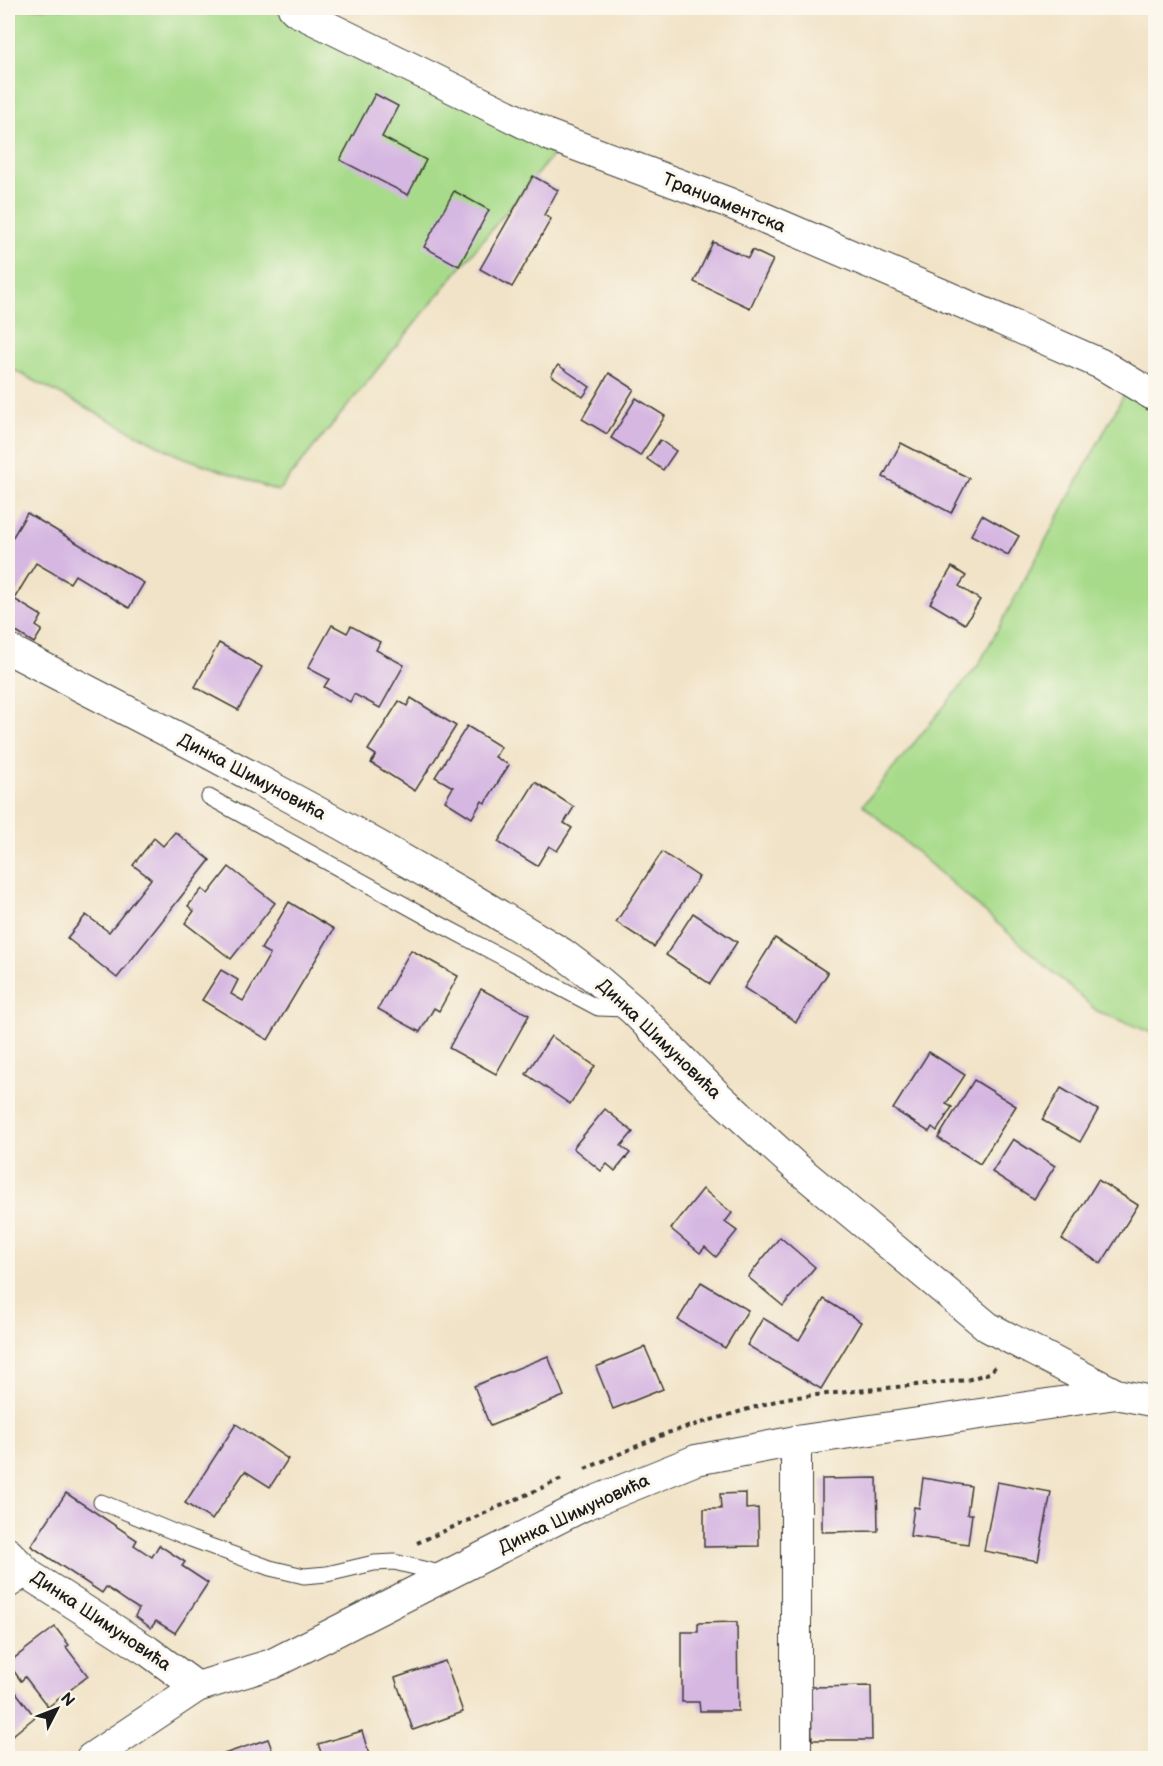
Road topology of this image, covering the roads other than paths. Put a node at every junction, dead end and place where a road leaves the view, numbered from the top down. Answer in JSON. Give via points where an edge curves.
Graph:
{"nodes":[{"id":1,"x":292,"y":8,"type":"edge"},
{"id":2,"x":1155,"y":397,"type":"edge"},
{"id":3,"x":8,"y":649,"type":"edge"},
{"id":4,"x":209,"y":797,"type":"dead end"},
{"id":5,"x":633,"y":1010,"type":"junction"},
{"id":6,"x":1116,"y":1394,"type":"junction"},
{"id":7,"x":1155,"y":1402,"type":"edge"},
{"id":8,"x":796,"y":1441,"type":"junction"},
{"id":9,"x":101,"y":1502,"type":"dead end"},
{"id":10,"x":8,"y":1553,"type":"edge"},
{"id":11,"x":447,"y":1575,"type":"junction"},
{"id":12,"x":19,"y":1584,"type":"edge"},
{"id":13,"x":197,"y":1687,"type":"junction"},
{"id":14,"x":108,"y":1754,"type":"edge"},
{"id":15,"x":796,"y":1758,"type":"edge"}],
"edges":[{"from":1,"to":2,"type":"street","name":"Транџаментска","via":[[548,135],[727,202],[867,262],[1101,364]]},
{"from":3,"to":5,"type":"street","name":"Динка Шимуновића","via":[[198,747],[471,898],[562,953]]},
{"from":4,"to":5,"type":"lane","via":[[598,1008]]},
{"from":5,"to":6,"type":"street","name":"Динка Шимуновића","via":[[796,1167],[988,1327]]},
{"from":6,"to":7,"type":"street","name":"Динка Шимуновића"},
{"from":6,"to":8,"type":"street","name":"Динка Шимуновића"},
{"from":8,"to":11,"type":"street","name":"Динка Шимуновића","via":[[696,1460],[585,1505]]},
{"from":8,"to":15,"type":"street"},
{"from":9,"to":11,"type":"lane","via":[[190,1539],[304,1576],[394,1562]]},
{"from":10,"to":12,"type":"street","name":"Динка Шимуновића"},
{"from":11,"to":13,"type":"street","name":"Динка Шимуновића","via":[[272,1665]]},
{"from":12,"to":13,"type":"street","name":"Динка Шимуновића","via":[[148,1651]]},
{"from":13,"to":14,"type":"street","name":"Динка Шимуновића"}]}
